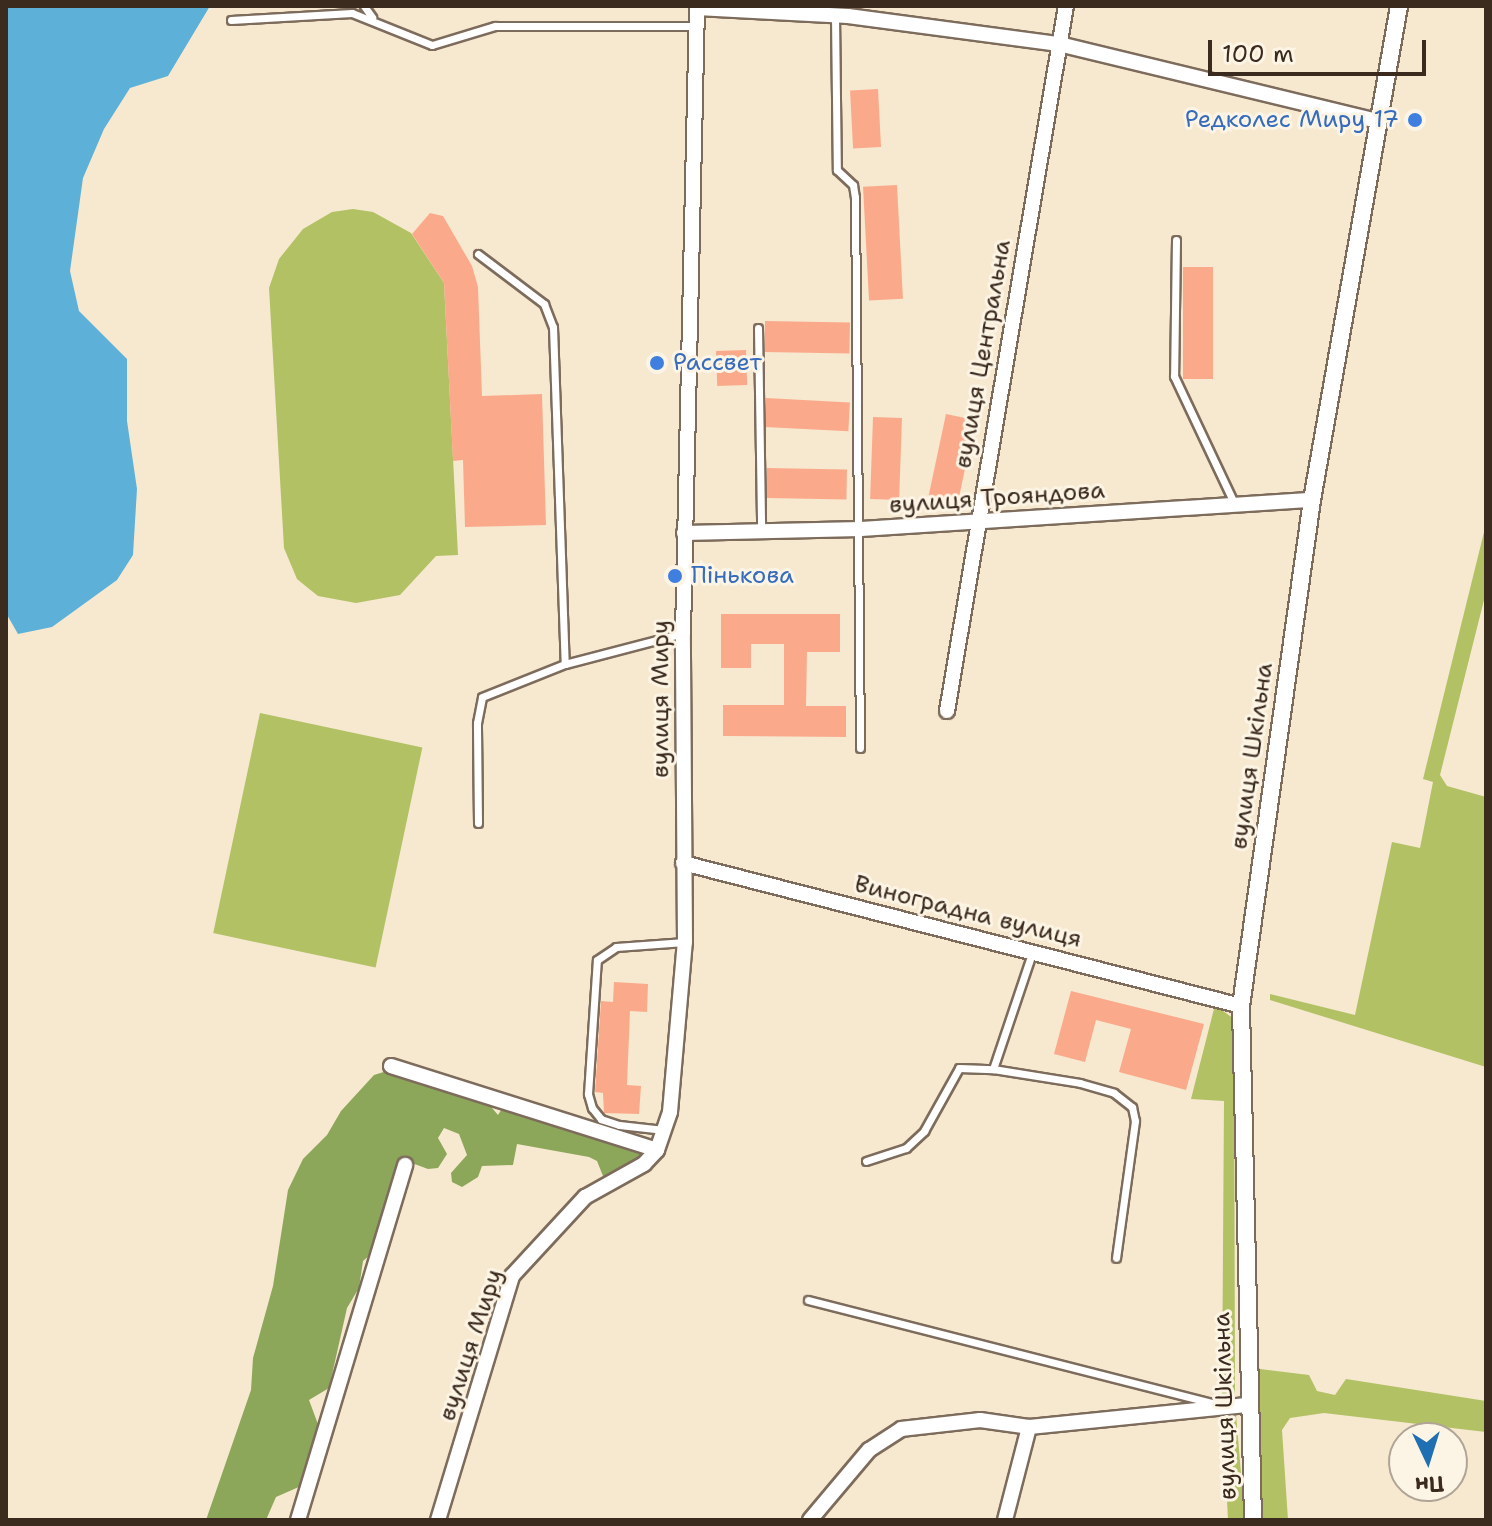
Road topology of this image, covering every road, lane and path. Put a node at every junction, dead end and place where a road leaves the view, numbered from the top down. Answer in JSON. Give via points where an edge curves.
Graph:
{"nodes":[{"id":1,"x":364,"y":6,"type":"edge"},
{"id":2,"x":1066,"y":6,"type":"edge"},
{"id":3,"x":1399,"y":6,"type":"edge"},
{"id":4,"x":697,"y":7,"type":"edge"},
{"id":5,"x":835,"y":16,"type":"junction"},
{"id":6,"x":372,"y":17,"type":"junction"},
{"id":7,"x":231,"y":20,"type":"dead end"},
{"id":8,"x":697,"y":26,"type":"junction"},
{"id":9,"x":1059,"y":44,"type":"junction"},
{"id":10,"x":1378,"y":121,"type":"junction"},
{"id":11,"x":1176,"y":240,"type":"dead end"},
{"id":12,"x":478,"y":254,"type":"dead end"},
{"id":13,"x":758,"y":328,"type":"dead end"},
{"id":14,"x":1312,"y":500,"type":"junction"},
{"id":15,"x":1235,"y":505,"type":"junction"},
{"id":16,"x":977,"y":522,"type":"junction"},
{"id":17,"x":761,"y":529,"type":"junction"},
{"id":18,"x":861,"y":529,"type":"junction"},
{"id":19,"x":684,"y":533,"type":"junction"},
{"id":20,"x":683,"y":633,"type":"junction"},
{"id":21,"x":565,"y":664,"type":"junction"},
{"id":22,"x":947,"y":711,"type":"dead end"},
{"id":23,"x":860,"y":748,"type":"dead end"},
{"id":24,"x":478,"y":823,"type":"dead end"},
{"id":25,"x":683,"y":863,"type":"junction"},
{"id":26,"x":685,"y":942,"type":"junction"},
{"id":27,"x":1033,"y":951,"type":"junction"},
{"id":28,"x":1241,"y":1006,"type":"junction"},
{"id":29,"x":391,"y":1066,"type":"dead end"},
{"id":30,"x":993,"y":1069,"type":"junction"},
{"id":31,"x":664,"y":1130,"type":"junction"},
{"id":32,"x":657,"y":1150,"type":"junction"},
{"id":33,"x":866,"y":1161,"type":"dead end"},
{"id":34,"x":405,"y":1165,"type":"dead end"},
{"id":35,"x":1116,"y":1258,"type":"dead end"},
{"id":36,"x":808,"y":1300,"type":"dead end"},
{"id":37,"x":1247,"y":1405,"type":"junction"},
{"id":38,"x":1225,"y":1407,"type":"junction"},
{"id":39,"x":1029,"y":1427,"type":"junction"},
{"id":40,"x":298,"y":1520,"type":"edge"},
{"id":41,"x":438,"y":1520,"type":"edge"},
{"id":42,"x":810,"y":1520,"type":"edge"},
{"id":43,"x":1005,"y":1520,"type":"edge"},
{"id":44,"x":1253,"y":1520,"type":"edge"}],
"edges":[{"from":1,"to":6,"type":"lane"},
{"from":2,"to":9,"type":"street","name":"вулиця Центральна"},
{"from":3,"to":10,"type":"street","name":"вулиця Шкільна"},
{"from":4,"to":5,"type":"street"},
{"from":4,"to":8,"type":"street","name":"вулиця Миру"},
{"from":5,"to":9,"type":"street"},
{"from":5,"to":18,"type":"lane","via":[[837,170],[853,185],[855,197]]},
{"from":6,"to":7,"type":"lane","via":[[352,13]]},
{"from":6,"to":8,"type":"lane","via":[[432,45],[495,26]]},
{"from":8,"to":19,"type":"street","name":"вулиця Миру"},
{"from":9,"to":10,"type":"street"},
{"from":9,"to":16,"type":"street","name":"вулиця Центральна"},
{"from":10,"to":14,"type":"street","name":"вулиця Шкільна"},
{"from":11,"to":15,"type":"lane","via":[[1174,376]]},
{"from":12,"to":21,"type":"lane","via":[[544,304],[553,327]]},
{"from":13,"to":17,"type":"lane"},
{"from":14,"to":15,"type":"street","name":"вулиця Трояндова"},
{"from":14,"to":28,"type":"street","name":"вулиця Шкільна"},
{"from":15,"to":16,"type":"street","name":"вулиця Трояндова"},
{"from":16,"to":18,"type":"street","name":"вулиця Трояндова"},
{"from":16,"to":22,"type":"street","name":"вулиця Центральна"},
{"from":17,"to":18,"type":"street","name":"вулиця Трояндова"},
{"from":17,"to":19,"type":"street","name":"вулиця Трояндова"},
{"from":18,"to":23,"type":"lane"},
{"from":19,"to":20,"type":"street","name":"вулиця Миру"},
{"from":20,"to":21,"type":"lane"},
{"from":20,"to":25,"type":"street","name":"вулиця Миру"},
{"from":21,"to":24,"type":"lane","via":[[482,697],[477,723]]},
{"from":25,"to":26,"type":"street","name":"вулиця Миру"},
{"from":25,"to":27,"type":"street","name":"Виноградна вулиця"},
{"from":26,"to":31,"type":"street","name":"вулиця Миру","via":[[678,1067]]},
{"from":26,"to":31,"type":"lane","via":[[616,947],[597,960],[588,1094],[592,1108],[601,1119],[619,1125]]},
{"from":27,"to":28,"type":"street","name":"Виноградна вулиця"},
{"from":27,"to":30,"type":"lane"},
{"from":28,"to":37,"type":"street","name":"вулиця Шкільна"},
{"from":29,"to":32,"type":"street"},
{"from":30,"to":33,"type":"lane","via":[[959,1068],[924,1131],[906,1148]]},
{"from":30,"to":35,"type":"lane","via":[[1080,1083],[1114,1093],[1132,1107],[1135,1121]]},
{"from":31,"to":32,"type":"street","name":"вулиця Миру"},
{"from":32,"to":41,"type":"street","name":"вулиця Миру","via":[[644,1164],[585,1197],[512,1276]]},
{"from":34,"to":40,"type":"street"},
{"from":36,"to":38,"type":"lane"},
{"from":37,"to":38,"type":"street"},
{"from":37,"to":44,"type":"street","name":"вулиця Шкільна"},
{"from":38,"to":39,"type":"street"},
{"from":39,"to":42,"type":"street","via":[[980,1420],[884,1436]]},
{"from":39,"to":43,"type":"street"}]}
